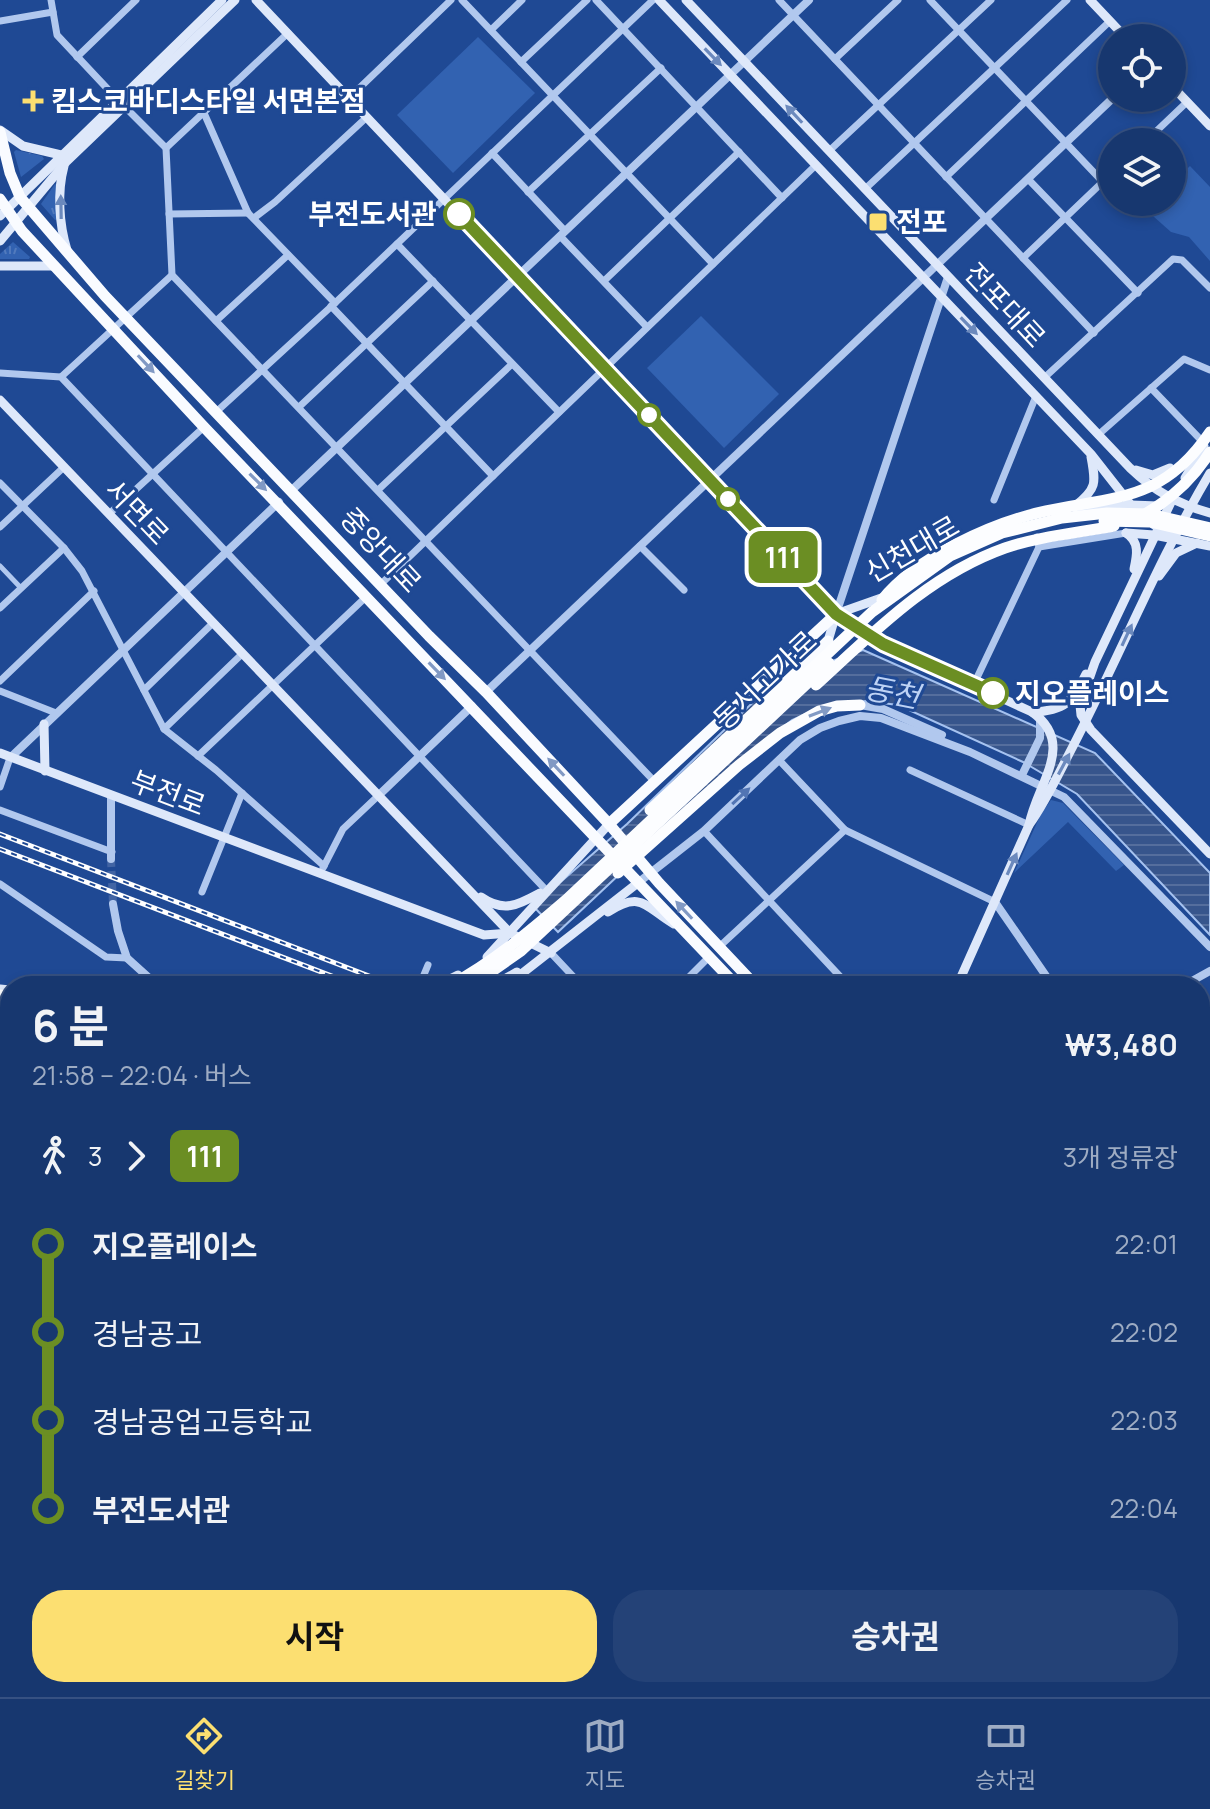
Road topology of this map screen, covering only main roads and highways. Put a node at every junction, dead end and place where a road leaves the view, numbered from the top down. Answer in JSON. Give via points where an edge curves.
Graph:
{"nodes":[{"id":1,"x":222,"y":0,"type":"edge"},
{"id":2,"x":235,"y":0,"type":"edge"},
{"id":3,"x":256,"y":0,"type":"edge"},
{"id":4,"x":656,"y":0,"type":"edge"},
{"id":5,"x":686,"y":0,"type":"edge"},
{"id":6,"x":1090,"y":0,"type":"edge"},
{"id":7,"x":1113,"y":24,"type":"edge"},
{"id":8,"x":1186,"y":101,"type":"edge"},
{"id":9,"x":121,"y":103,"type":"junction"},
{"id":10,"x":1210,"y":126,"type":"edge"},
{"id":11,"x":0,"y":131,"type":"edge"},
{"id":12,"x":64,"y":158,"type":"junction"},
{"id":13,"x":0,"y":199,"type":"edge"},
{"id":14,"x":24,"y":202,"type":"junction"},
{"id":15,"x":2,"y":212,"type":"edge"},
{"id":16,"x":15,"y":222,"type":"junction"},
{"id":17,"x":0,"y":241,"type":"edge"},
{"id":18,"x":68,"y":253,"type":"junction"},
{"id":19,"x":0,"y":266,"type":"edge"},
{"id":20,"x":54,"y":266,"type":"junction"},
{"id":21,"x":0,"y":400,"type":"edge"},
{"id":22,"x":1210,"y":424,"type":"edge"},
{"id":23,"x":1207,"y":434,"type":"edge"},
{"id":24,"x":1210,"y":452,"type":"edge"},
{"id":25,"x":1091,"y":454,"type":"junction"},
{"id":26,"x":1130,"y":468,"type":"junction"},
{"id":27,"x":1210,"y":473,"type":"edge"},
{"id":28,"x":1170,"y":503,"type":"junction"},
{"id":29,"x":1131,"y":505,"type":"junction"},
{"id":30,"x":1189,"y":508,"type":"junction"},
{"id":31,"x":1063,"y":513,"type":"junction"},
{"id":32,"x":1210,"y":513,"type":"edge"},
{"id":33,"x":1210,"y":528,"type":"edge"},
{"id":34,"x":1156,"y":531,"type":"junction"},
{"id":35,"x":1210,"y":536,"type":"edge"},
{"id":36,"x":1173,"y":538,"type":"junction"},
{"id":37,"x":1197,"y":543,"type":"junction"},
{"id":38,"x":1210,"y":546,"type":"edge"},
{"id":39,"x":1130,"y":590,"type":"junction"},
{"id":40,"x":1147,"y":592,"type":"junction"},
{"id":41,"x":872,"y":612,"type":"junction"},
{"id":42,"x":836,"y":614,"type":"junction"},
{"id":43,"x":855,"y":631,"type":"junction"},
{"id":44,"x":828,"y":641,"type":"junction"},
{"id":45,"x":1095,"y":662,"type":"junction"},
{"id":46,"x":798,"y":671,"type":"joint"},
{"id":47,"x":860,"y":705,"type":"road end"},
{"id":48,"x":1038,"y":719,"type":"junction"},
{"id":49,"x":1085,"y":723,"type":"junction"},
{"id":50,"x":44,"y":724,"type":"road end"},
{"id":51,"x":743,"y":745,"type":"junction"},
{"id":52,"x":5,"y":756,"type":"edge"},
{"id":53,"x":45,"y":771,"type":"junction"},
{"id":54,"x":1046,"y":786,"type":"junction"},
{"id":55,"x":609,"y":824,"type":"junction"},
{"id":56,"x":598,"y":838,"type":"junction"},
{"id":57,"x":1210,"y":854,"type":"edge"},
{"id":58,"x":639,"y":882,"type":"junction"},
{"id":59,"x":465,"y":885,"type":"junction"},
{"id":60,"x":546,"y":890,"type":"junction"},
{"id":61,"x":586,"y":892,"type":"junction"},
{"id":62,"x":587,"y":922,"type":"junction"},
{"id":63,"x":679,"y":926,"type":"junction"},
{"id":64,"x":510,"y":933,"type":"junction"},
{"id":65,"x":551,"y":953,"type":"junction"},
{"id":66,"x":485,"y":966,"type":"junction"},
{"id":67,"x":453,"y":976,"type":"edge"},
{"id":68,"x":467,"y":976,"type":"edge"},
{"id":69,"x":485,"y":976,"type":"edge"},
{"id":70,"x":510,"y":976,"type":"edge"},
{"id":71,"x":520,"y":976,"type":"edge"},
{"id":72,"x":727,"y":976,"type":"edge"},
{"id":73,"x":747,"y":976,"type":"edge"},
{"id":74,"x":962,"y":976,"type":"edge"}],
"edges":[{"from":1,"to":9,"type":"main road"},
{"from":2,"to":9,"type":"main road"},
{"from":3,"to":42,"type":"main road"},
{"from":4,"to":25,"type":"main road","name":"전포대로","one_way":true},
{"from":26,"to":5,"type":"main road","name":"전포대로","one_way":true},
{"from":6,"to":7,"type":"main road"},
{"from":8,"to":10,"type":"main road"},
{"from":9,"to":12,"type":"main road"},
{"from":11,"to":12,"type":"main road","via":[[23,146]]},
{"from":11,"to":14,"type":"main road","name":"중앙대로"},
{"from":12,"to":14,"type":"main road"},
{"from":18,"to":12,"type":"main road","one_way":true,"via":[[61,214]]},
{"from":13,"to":15,"type":"main road","name":"중앙대로"},
{"from":14,"to":15,"type":"main road"},
{"from":14,"to":16,"type":"main road"},
{"from":14,"to":18,"type":"main road","name":"중앙대로"},
{"from":15,"to":16,"type":"main road","name":"중앙대로"},
{"from":16,"to":17,"type":"main road"},
{"from":16,"to":20,"type":"main road","name":"중앙대로"},
{"from":55,"to":18,"type":"main road","name":"중앙대로","one_way":true,"via":[[125,319]]},
{"from":19,"to":20,"type":"main road"},
{"from":20,"to":56,"type":"main road","name":"중앙대로","one_way":true},
{"from":21,"to":59,"type":"main road","name":"서면로"},
{"from":22,"to":23,"type":"main road"},
{"from":23,"to":26,"type":"main road","via":[[1161,474]]},
{"from":23,"to":28,"type":"main road"},
{"from":23,"to":41,"type":"highway","via":[[1196,453],[1167,479],[1119,499],[1001,523],[947,549],[890,589]]},
{"from":24,"to":51,"type":"highway","via":[[1178,491],[1135,519],[1006,548],[956,569],[917,595],[774,725]]},
{"from":25,"to":29,"type":"main road","name":"전포대로"},
{"from":25,"to":31,"type":"main road","via":[[1094,486]]},
{"from":26,"to":28,"type":"main road","name":"전포대로"},
{"from":27,"to":30,"type":"main road"},
{"from":28,"to":29,"type":"main road","name":"신천대로"},
{"from":28,"to":30,"type":"main road","name":"신천대로"},
{"from":28,"to":34,"type":"main road"},
{"from":29,"to":31,"type":"main road","name":"신천대로"},
{"from":29,"to":34,"type":"main road","name":"전포대로"},
{"from":29,"to":43,"type":"main road","name":"신천대로","via":[[1098,526],[1005,544],[954,566],[879,622]]},
{"from":30,"to":32,"type":"main road"},
{"from":30,"to":36,"type":"main road"},
{"from":31,"to":42,"type":"main road","name":"신천대로","via":[[1002,529],[947,554],[889,595]]},
{"from":33,"to":41,"type":"highway","name":"동서고가로","via":[[1150,514],[1062,518],[1002,533],[950,556]]},
{"from":34,"to":36,"type":"main road"},
{"from":34,"to":39,"type":"main road"},
{"from":34,"to":39,"type":"main road","via":[[1126,533],[1137,556]]},
{"from":35,"to":51,"type":"highway","name":"동서고가로","via":[[1150,522],[1107,521],[1004,540],[953,562],[877,617]]},
{"from":36,"to":37,"type":"main road"},
{"from":36,"to":40,"type":"main road"},
{"from":37,"to":38,"type":"main road"},
{"from":37,"to":40,"type":"main road","via":[[1176,553]]},
{"from":39,"to":45,"type":"main road"},
{"from":49,"to":40,"type":"main road","one_way":true},
{"from":41,"to":43,"type":"highway","name":"동서고가로"},
{"from":42,"to":43,"type":"main road"},
{"from":42,"to":44,"type":"main road"},
{"from":42,"to":55,"type":"main road","name":"신천대로"},
{"from":43,"to":44,"type":"main road","name":"신천대로"},
{"from":43,"to":48,"type":"main road"},
{"from":43,"to":66,"type":"highway","name":"동서고가로","via":[[566,900]]},
{"from":44,"to":46,"type":"main road"},
{"from":45,"to":48,"type":"main road","via":[[1070,701]]},
{"from":45,"to":49,"type":"main road","via":[[1080,705]]},
{"from":46,"to":66,"type":"highway"},
{"from":61,"to":47,"type":"highway","one_way":true,"via":[[614,876],[780,733],[819,711]]},
{"from":48,"to":54,"type":"main road","via":[[1051,732],[1054,755]]},
{"from":54,"to":49,"type":"main road","one_way":true},
{"from":49,"to":57,"type":"main road"},
{"from":50,"to":53,"type":"main road"},
{"from":51,"to":61,"type":"highway","name":"동서고가로"},
{"from":52,"to":53,"type":"main road","name":"부전로"},
{"from":53,"to":64,"type":"main road","name":"부전로","via":[[322,870],[484,935]]},
{"from":74,"to":54,"type":"main road","one_way":true},
{"from":55,"to":56,"type":"main road","name":"신천대로"},
{"from":73,"to":55,"type":"main road","name":"중앙대로","one_way":true},
{"from":56,"to":58,"type":"main road","name":"중앙대로"},
{"from":56,"to":60,"type":"main road","name":"신천대로"},
{"from":58,"to":62,"type":"main road"},
{"from":58,"to":63,"type":"main road","name":"중앙대로"},
{"from":59,"to":60,"type":"main road","name":"서면로","via":[[506,908]]},
{"from":59,"to":64,"type":"main road","name":"서면로"},
{"from":60,"to":64,"type":"main road","name":"신천대로"},
{"from":61,"to":69,"type":"highway","name":"동서고가로"},
{"from":62,"to":63,"type":"main road","via":[[639,900]]},
{"from":62,"to":65,"type":"main road"},
{"from":63,"to":72,"type":"main road","name":"중앙대로"},
{"from":64,"to":65,"type":"main road"},
{"from":64,"to":67,"type":"main road","name":"신천대로","via":[[491,954]]},
{"from":65,"to":70,"type":"main road"},
{"from":65,"to":71,"type":"main road"},
{"from":66,"to":68,"type":"highway","name":"동서고가로"}]}
